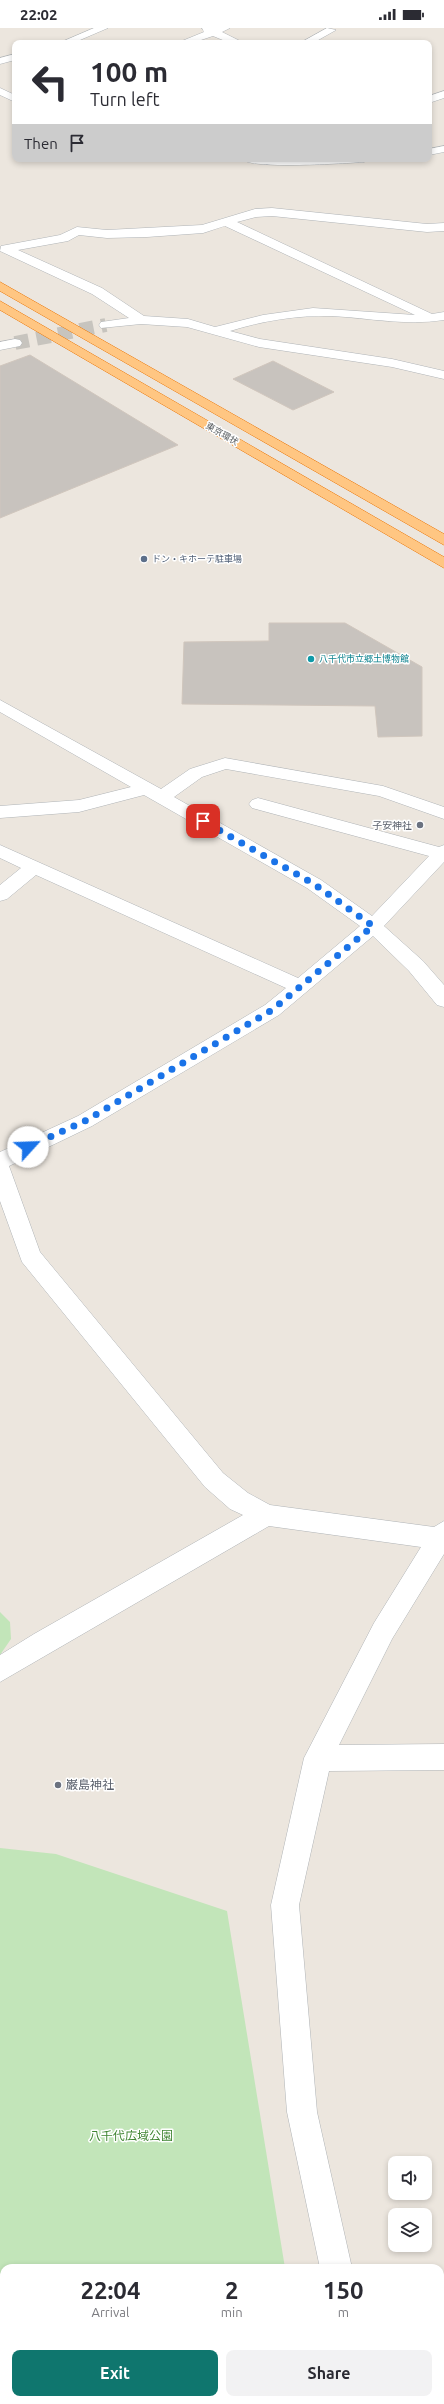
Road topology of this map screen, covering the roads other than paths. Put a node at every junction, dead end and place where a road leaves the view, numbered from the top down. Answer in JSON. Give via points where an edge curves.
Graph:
{"nodes":[{"id":1,"x":103,"y":28,"type":"edge"},
{"id":2,"x":203,"y":28,"type":"edge"},
{"id":3,"x":225,"y":28,"type":"edge"},
{"id":4,"x":331,"y":30,"type":"dead end"},
{"id":5,"x":215,"y":33,"type":"junction"},
{"id":6,"x":72,"y":40,"type":"edge"},
{"id":7,"x":192,"y":40,"type":"edge"},
{"id":8,"x":232,"y":40,"type":"edge"},
{"id":9,"x":311,"y":40,"type":"edge"},
{"id":10,"x":12,"y":58,"type":"edge"},
{"id":11,"x":0,"y":61,"type":"edge"},
{"id":12,"x":0,"y":90,"type":"edge"},
{"id":13,"x":444,"y":94,"type":"edge"},
{"id":14,"x":12,"y":96,"type":"edge"},
{"id":15,"x":432,"y":99,"type":"edge"},
{"id":16,"x":444,"y":149,"type":"edge"},
{"id":17,"x":432,"y":151,"type":"edge"},
{"id":18,"x":226,"y":222,"type":"junction"},
{"id":19,"x":444,"y":227,"type":"edge"},
{"id":20,"x":0,"y":286,"type":"edge"},
{"id":21,"x":0,"y":305,"type":"edge"},
{"id":22,"x":438,"y":317,"type":"edge"},
{"id":23,"x":141,"y":320,"type":"junction"},
{"id":24,"x":106,"y":325,"type":"tunnel mouth"},
{"id":25,"x":214,"y":331,"type":"junction"},
{"id":26,"x":15,"y":343,"type":"tunnel mouth"},
{"id":27,"x":0,"y":346,"type":"edge"},
{"id":28,"x":444,"y":375,"type":"edge"},
{"id":29,"x":444,"y":540,"type":"edge"},
{"id":30,"x":444,"y":563,"type":"edge"},
{"id":31,"x":0,"y":705,"type":"edge"},
{"id":32,"x":145,"y":789,"type":"junction"},
{"id":33,"x":161,"y":798,"type":"junction"},
{"id":34,"x":258,"y":804,"type":"dead end"},
{"id":35,"x":0,"y":812,"type":"edge"},
{"id":36,"x":444,"y":813,"type":"edge"},
{"id":37,"x":0,"y":851,"type":"edge"},
{"id":38,"x":442,"y":852,"type":"edge"},
{"id":39,"x":35,"y":866,"type":"junction"},
{"id":40,"x":0,"y":895,"type":"edge"},
{"id":41,"x":373,"y":926,"type":"junction"},
{"id":42,"x":300,"y":987,"type":"junction"},
{"id":43,"x":443,"y":997,"type":"edge"},
{"id":44,"x":0,"y":1160,"type":"edge"},
{"id":45,"x":0,"y":1170,"type":"edge"},
{"id":46,"x":266,"y":1515,"type":"junction"},
{"id":47,"x":443,"y":1537,"type":"edge"},
{"id":48,"x":0,"y":1670,"type":"edge"},
{"id":49,"x":444,"y":1757,"type":"edge"},
{"id":50,"x":318,"y":1758,"type":"junction"},
{"id":51,"x":335,"y":2264,"type":"edge"}],
"edges":[{"from":1,"to":6,"type":"street"},
{"from":2,"to":5,"type":"street"},
{"from":3,"to":5,"type":"street"},
{"from":4,"to":9,"type":"street"},
{"from":5,"to":7,"type":"street"},
{"from":5,"to":8,"type":"street"},
{"from":10,"to":11,"type":"street"},
{"from":12,"to":14,"type":"street"},
{"from":13,"to":15,"type":"street"},
{"from":16,"to":17,"type":"street"},
{"from":18,"to":19,"type":"street","via":[[255,213],[272,212],[427,228]]},
{"from":18,"to":22,"type":"street"},
{"from":18,"to":23,"type":"street","via":[[203,229],[147,234],[77,231],[64,238],[5,249],[97,291]]},
{"from":20,"to":29,"type":"highway","name":"東京環状"},
{"from":21,"to":30,"type":"highway","name":"東京環状"},
{"from":22,"to":25,"type":"street","via":[[407,318],[345,312],[299,313],[248,320]]},
{"from":23,"to":24,"type":"street"},
{"from":23,"to":25,"type":"street","via":[[188,323]]},
{"from":25,"to":28,"type":"street","via":[[259,343],[392,363]]},
{"from":26,"to":27,"type":"street"},
{"from":31,"to":32,"type":"street"},
{"from":32,"to":33,"type":"street"},
{"from":32,"to":35,"type":"street","via":[[79,806]]},
{"from":33,"to":36,"type":"street","via":[[196,773],[225,762],[383,791]]},
{"from":33,"to":41,"type":"street","via":[[314,884]]},
{"from":34,"to":38,"type":"street"},
{"from":37,"to":39,"type":"street"},
{"from":38,"to":41,"type":"street"},
{"from":39,"to":40,"type":"street"},
{"from":39,"to":42,"type":"street"},
{"from":41,"to":42,"type":"street"},
{"from":41,"to":43,"type":"street","via":[[416,966]]},
{"from":42,"to":44,"type":"street","via":[[272,1010],[85,1121]]},
{"from":45,"to":46,"type":"street","via":[[30,1256],[214,1480],[239,1501]]},
{"from":46,"to":47,"type":"street"},
{"from":46,"to":48,"type":"street","via":[[43,1642]]},
{"from":47,"to":50,"type":"street","via":[[383,1631]]},
{"from":49,"to":50,"type":"street"},
{"from":50,"to":51,"type":"street","via":[[285,1905],[302,2112]]}]}
